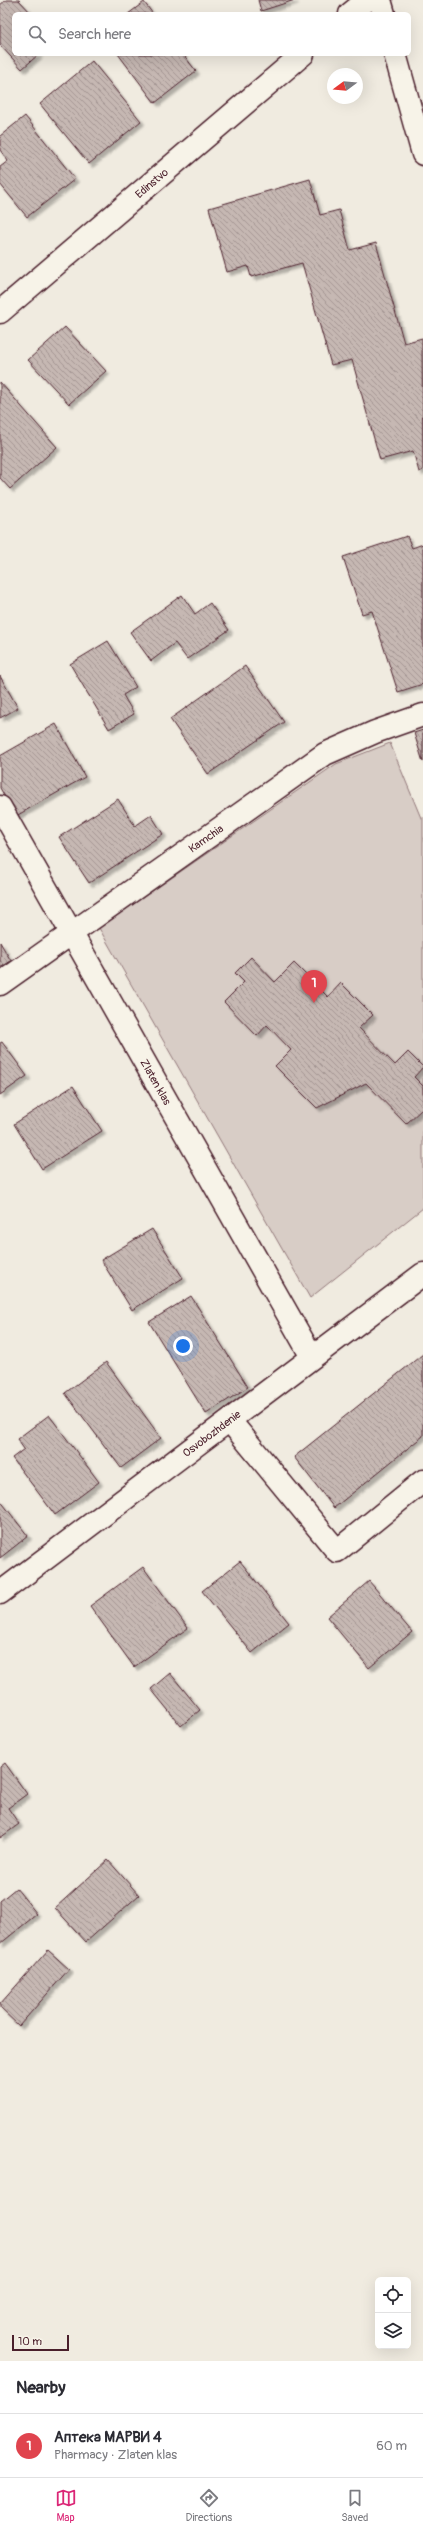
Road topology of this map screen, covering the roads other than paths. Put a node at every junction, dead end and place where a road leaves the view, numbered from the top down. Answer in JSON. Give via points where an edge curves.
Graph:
{"nodes":[{"id":1,"x":367,"y":0,"type":"edge"},
{"id":2,"x":380,"y":0,"type":"edge"},
{"id":3,"x":352,"y":12,"type":"edge"},
{"id":4,"x":383,"y":12,"type":"edge"},
{"id":5,"x":301,"y":56,"type":"edge"},
{"id":6,"x":396,"y":56,"type":"edge"},
{"id":7,"x":423,"y":154,"type":"edge"},
{"id":8,"x":0,"y":312,"type":"edge"},
{"id":9,"x":423,"y":715,"type":"edge"},
{"id":10,"x":0,"y":807,"type":"edge"},
{"id":11,"x":73,"y":934,"type":"junction"},
{"id":12,"x":0,"y":984,"type":"edge"},
{"id":13,"x":423,"y":1274,"type":"edge"},
{"id":14,"x":312,"y":1357,"type":"junction"},
{"id":15,"x":230,"y":1421,"type":"junction"},
{"id":16,"x":423,"y":1481,"type":"edge"},
{"id":17,"x":0,"y":1593,"type":"edge"}],
"edges":[{"from":1,"to":3,"type":"street"},
{"from":2,"to":4,"type":"street"},
{"from":5,"to":8,"type":"street","name":"Edinstvo"},
{"from":6,"to":7,"type":"street"},
{"from":9,"to":11,"type":"street","name":"Kamchia","via":[[374,732],[325,754]]},
{"from":10,"to":11,"type":"street","name":"Zlaten klas"},
{"from":11,"to":12,"type":"street","name":"Kamchia"},
{"from":11,"to":14,"type":"street","name":"Zlaten klas"},
{"from":13,"to":14,"type":"street","name":"Osvobozhdenie"},
{"from":14,"to":15,"type":"street","name":"Osvobozhdenie"},
{"from":15,"to":16,"type":"street","via":[[337,1551]]},
{"from":15,"to":17,"type":"street","name":"Osvobozhdenie"}]}
